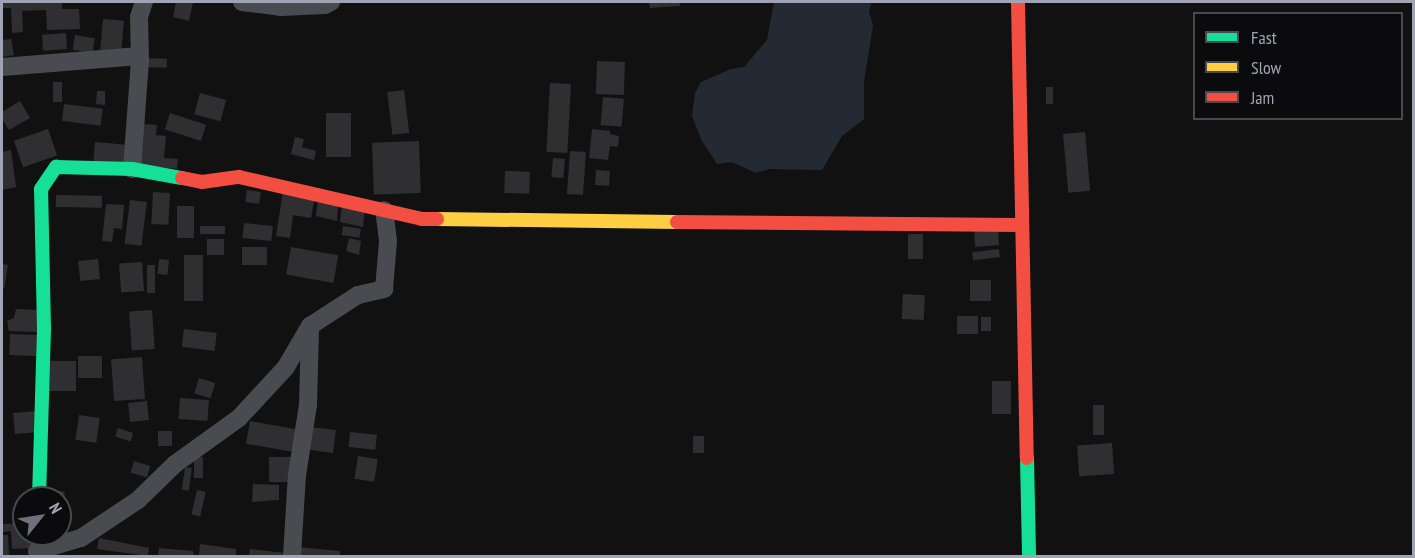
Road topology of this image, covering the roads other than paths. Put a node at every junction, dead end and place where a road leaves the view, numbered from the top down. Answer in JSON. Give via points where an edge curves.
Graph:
{"nodes":[{"id":1,"x":144,"y":2,"type":"edge"},
{"id":2,"x":242,"y":2,"type":"edge"},
{"id":3,"x":331,"y":2,"type":"edge"},
{"id":4,"x":1018,"y":2,"type":"edge"},
{"id":5,"x":140,"y":56,"type":"junction"},
{"id":6,"x":2,"y":67,"type":"edge"},
{"id":7,"x":132,"y":169,"type":"junction"},
{"id":8,"x":384,"y":210,"type":"junction"},
{"id":9,"x":1021,"y":225,"type":"junction"},
{"id":10,"x":310,"y":326,"type":"junction"},
{"id":11,"x":39,"y":486,"type":"edge"},
{"id":12,"x":38,"y":547,"type":"edge"},
{"id":13,"x":291,"y":556,"type":"edge"},
{"id":14,"x":1029,"y":556,"type":"edge"}],
"edges":[{"from":1,"to":5,"type":"street"},
{"from":2,"to":3,"type":"street","via":[[281,7]]},
{"from":4,"to":9,"type":"street"},
{"from":5,"to":6,"type":"street"},
{"from":5,"to":7,"type":"street"},
{"from":7,"to":8,"type":"street","via":[[202,182],[239,177]]},
{"from":7,"to":11,"type":"street","via":[[56,167],[41,189],[44,328]]},
{"from":8,"to":9,"type":"street","via":[[422,219]]},
{"from":8,"to":10,"type":"street","via":[[388,241],[384,289],[358,295]]},
{"from":9,"to":14,"type":"street"},
{"from":10,"to":12,"type":"street","via":[[286,367],[239,418],[175,464],[138,500],[81,538]]},
{"from":10,"to":13,"type":"street","via":[[308,405],[297,475]]}]}
